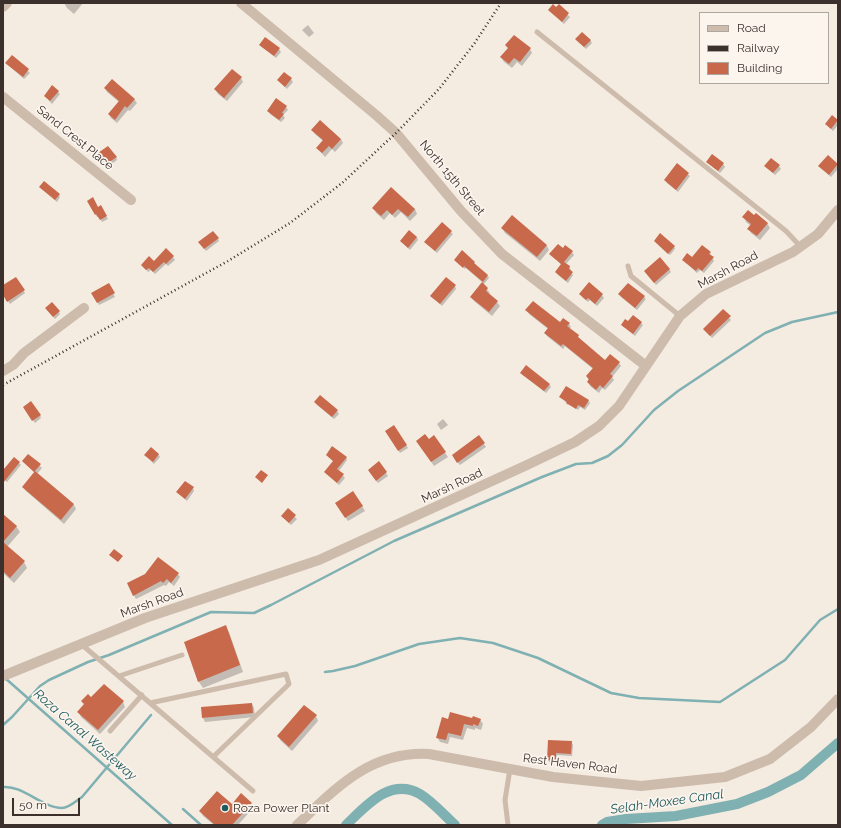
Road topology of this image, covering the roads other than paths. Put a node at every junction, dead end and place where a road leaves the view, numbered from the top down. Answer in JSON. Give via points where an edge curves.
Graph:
{"nodes":[{"id":1,"x":7,"y":3,"type":"edge"},
{"id":2,"x":241,"y":3,"type":"edge"},
{"id":3,"x":3,"y":7,"type":"edge"},
{"id":4,"x":537,"y":32,"type":"dead end"},
{"id":5,"x":3,"y":97,"type":"edge"},
{"id":6,"x":131,"y":200,"type":"dead end"},
{"id":7,"x":838,"y":210,"type":"edge"},
{"id":8,"x":800,"y":246,"type":"junction"},
{"id":9,"x":628,"y":266,"type":"dead end"},
{"id":10,"x":84,"y":308,"type":"dead end"},
{"id":11,"x":680,"y":316,"type":"junction"},
{"id":12,"x":646,"y":366,"type":"junction"},
{"id":13,"x":3,"y":371,"type":"edge"},
{"id":14,"x":81,"y":644,"type":"junction"},
{"id":15,"x":182,"y":655,"type":"dead end"},
{"id":16,"x":3,"y":676,"type":"edge"},
{"id":17,"x":119,"y":676,"type":"junction"},
{"id":18,"x":142,"y":695,"type":"junction"},
{"id":19,"x":838,"y":699,"type":"edge"},
{"id":20,"x":150,"y":703,"type":"junction"},
{"id":21,"x":110,"y":731,"type":"dead end"},
{"id":22,"x":213,"y":757,"type":"junction"},
{"id":23,"x":510,"y":769,"type":"junction"},
{"id":24,"x":253,"y":791,"type":"dead end"},
{"id":25,"x":297,"y":825,"type":"edge"},
{"id":26,"x":508,"y":825,"type":"edge"}],
"edges":[{"from":1,"to":3,"type":"street"},
{"from":2,"to":12,"type":"street","name":"North 15th Street","via":[[396,133],[461,211],[502,254]]},
{"from":4,"to":8,"type":"lane","via":[[786,231]]},
{"from":5,"to":6,"type":"street","name":"Sand Crest Place"},
{"from":7,"to":8,"type":"street","name":"Marsh Road","via":[[818,234]]},
{"from":8,"to":11,"type":"street","name":"Marsh Road","via":[[793,252],[706,294]]},
{"from":9,"to":11,"type":"lane","via":[[630,276]]},
{"from":10,"to":13,"type":"street","via":[[24,352],[13,365]]},
{"from":11,"to":12,"type":"street","name":"Marsh Road"},
{"from":12,"to":14,"type":"street","name":"Marsh Road","via":[[619,406],[599,426],[576,442],[319,560],[145,618]]},
{"from":14,"to":16,"type":"street","name":"Marsh Road"},
{"from":14,"to":17,"type":"lane"},
{"from":15,"to":17,"type":"lane"},
{"from":17,"to":18,"type":"lane"},
{"from":18,"to":20,"type":"lane"},
{"from":18,"to":21,"type":"lane"},
{"from":19,"to":23,"type":"street","name":"Rest Haven Road","via":[[811,728],[770,759],[725,777],[641,786],[553,777]]},
{"from":20,"to":22,"type":"lane"},
{"from":20,"to":22,"type":"lane","via":[[286,674],[289,684]]},
{"from":22,"to":24,"type":"lane"},
{"from":23,"to":25,"type":"street","name":"Rest Haven Road","via":[[429,754],[394,756],[376,762],[349,778]]},
{"from":23,"to":26,"type":"lane","via":[[505,800]]}]}
